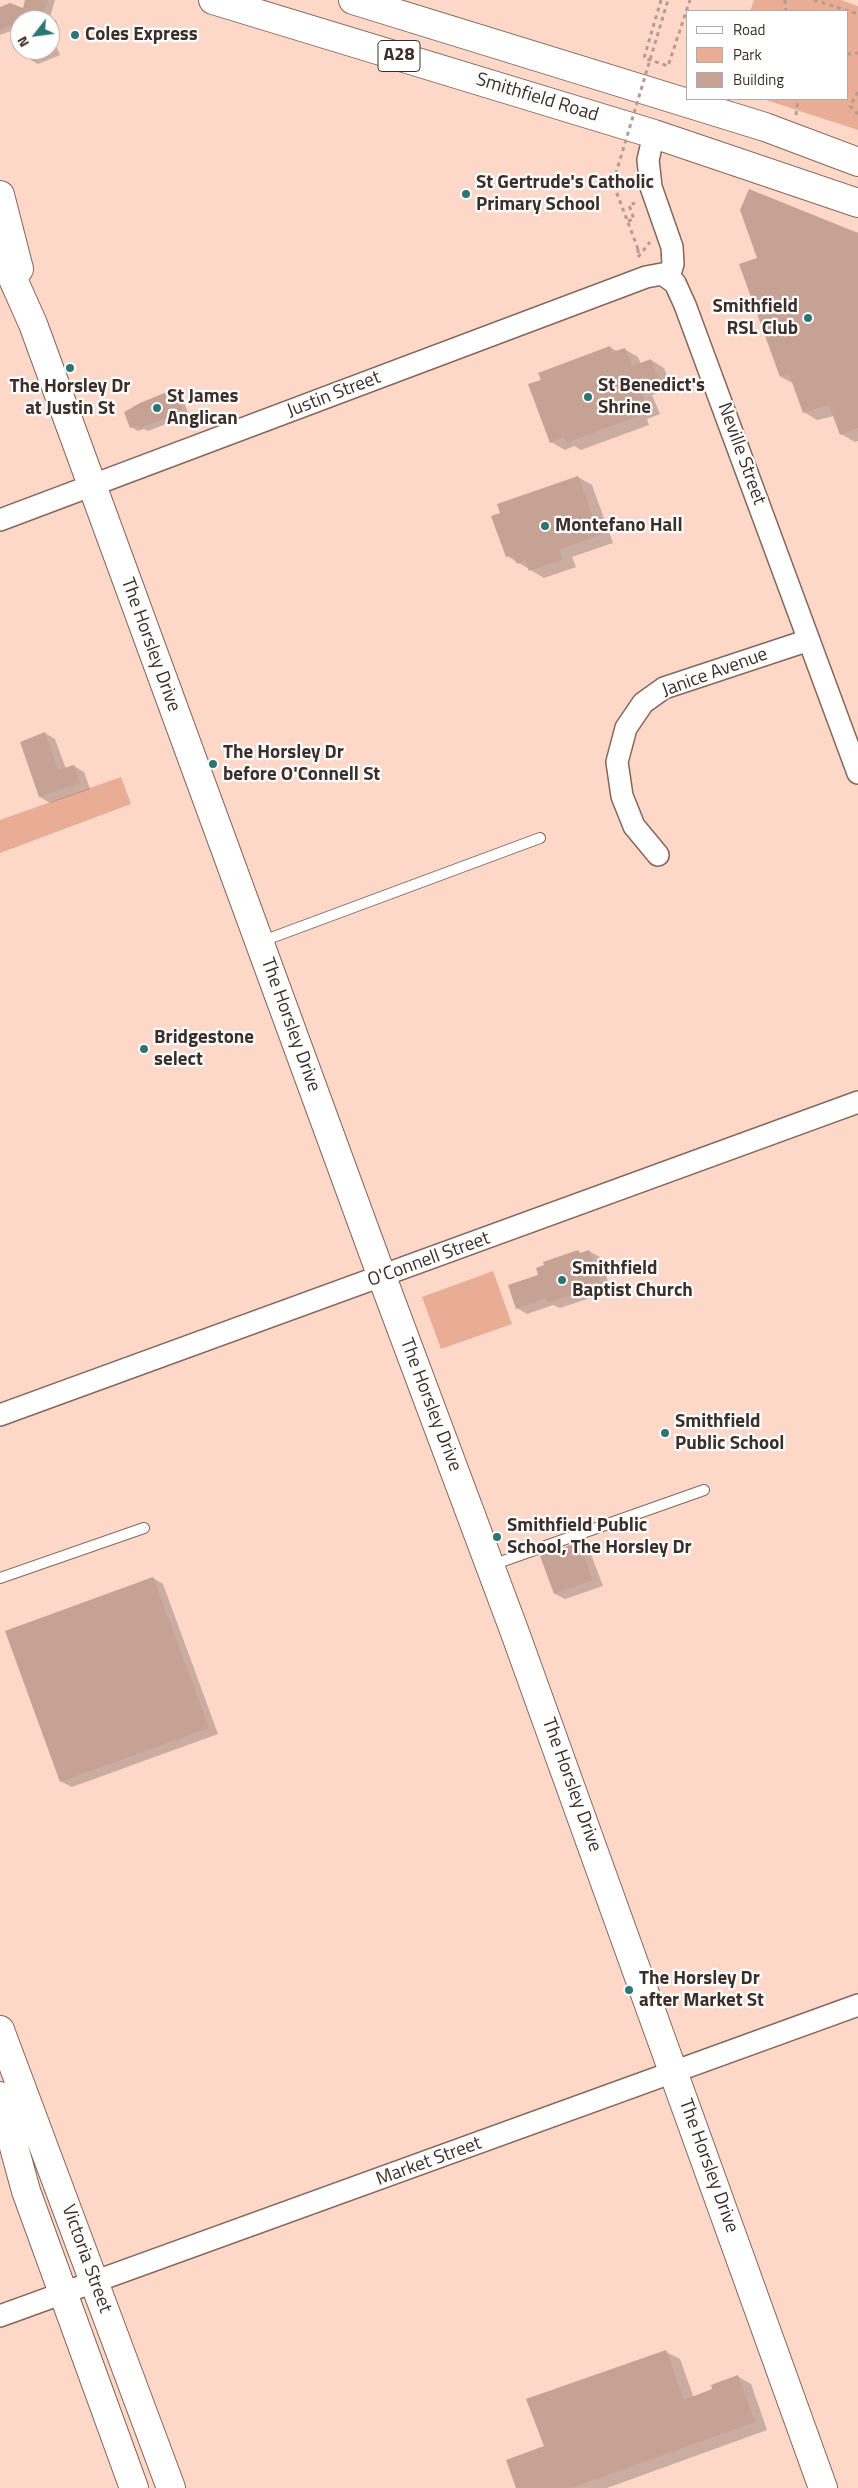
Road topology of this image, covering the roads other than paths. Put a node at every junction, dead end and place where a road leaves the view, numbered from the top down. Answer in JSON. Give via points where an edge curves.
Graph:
{"nodes":[{"id":1,"x":213,"y":0,"type":"edge"},
{"id":2,"x":353,"y":0,"type":"edge"},
{"id":3,"x":654,"y":134,"type":"junction"},
{"id":4,"x":858,"y":162,"type":"edge"},
{"id":5,"x":0,"y":195,"type":"edge"},
{"id":6,"x":858,"y":203,"type":"edge"},
{"id":7,"x":0,"y":250,"type":"edge"},
{"id":8,"x":669,"y":277,"type":"junction"},
{"id":9,"x":32,"y":324,"type":"junction"},
{"id":10,"x":91,"y":486,"type":"junction"},
{"id":11,"x":0,"y":520,"type":"edge"},
{"id":12,"x":809,"y":640,"type":"junction"},
{"id":13,"x":858,"y":773,"type":"edge"},
{"id":14,"x":540,"y":838,"type":"dead end"},
{"id":15,"x":658,"y":855,"type":"dead end"},
{"id":16,"x":259,"y":942,"type":"junction"},
{"id":17,"x":858,"y":1102,"type":"edge"},
{"id":18,"x":382,"y":1277,"type":"junction"},
{"id":19,"x":0,"y":1415,"type":"edge"},
{"id":20,"x":704,"y":1490,"type":"dead end"},
{"id":21,"x":144,"y":1528,"type":"dead end"},
{"id":22,"x":491,"y":1565,"type":"junction"},
{"id":23,"x":0,"y":1578,"type":"edge"},
{"id":24,"x":858,"y":2005,"type":"edge"},
{"id":25,"x":0,"y":2030,"type":"edge"},
{"id":26,"x":675,"y":2072,"type":"junction"},
{"id":27,"x":0,"y":2096,"type":"edge"},
{"id":28,"x":96,"y":2282,"type":"junction"},
{"id":29,"x":63,"y":2293,"type":"junction"},
{"id":30,"x":0,"y":2316,"type":"edge"},
{"id":31,"x":134,"y":2488,"type":"edge"},
{"id":32,"x":171,"y":2488,"type":"edge"},
{"id":33,"x":824,"y":2488,"type":"edge"}],
"edges":[{"from":1,"to":3,"type":"main road","name":"Smithfield Road","number":"A28"},
{"from":2,"to":4,"type":"main road","number":"A28","via":[[765,127]]},
{"from":3,"to":6,"type":"main road","name":"Smithfield Road","number":"A28"},
{"from":3,"to":8,"type":"street","via":[[648,160],[650,187],[672,247],[674,264]]},
{"from":5,"to":9,"type":"main road","name":"The Horsley Drive"},
{"from":7,"to":9,"type":"main road","name":"The Horsley Drive"},
{"from":8,"to":10,"type":"street","name":"Justin Street","via":[[662,274],[646,277]]},
{"from":8,"to":12,"type":"street","name":"Neville Street","via":[[685,305]]},
{"from":9,"to":10,"type":"main road","name":"The Horsley Drive"},
{"from":10,"to":11,"type":"street","name":"Justin Street"},
{"from":10,"to":16,"type":"main road","name":"The Horsley Drive"},
{"from":12,"to":13,"type":"street","name":"Neville Street"},
{"from":12,"to":15,"type":"street","name":"Janice Avenue","via":[[664,688],[643,703],[626,728],[617,762],[622,796],[634,826]]},
{"from":14,"to":16,"type":"lane"},
{"from":16,"to":18,"type":"main road","name":"The Horsley Drive"},
{"from":17,"to":18,"type":"street","name":"O'Connell Street"},
{"from":18,"to":19,"type":"street","name":"O'Connell Street"},
{"from":18,"to":22,"type":"main road","name":"The Horsley Drive"},
{"from":20,"to":22,"type":"lane"},
{"from":21,"to":23,"type":"lane"},
{"from":22,"to":26,"type":"main road","name":"The Horsley Drive"},
{"from":24,"to":26,"type":"street","name":"Market Street"},
{"from":25,"to":28,"type":"main road","name":"Victoria Street"},
{"from":26,"to":28,"type":"street","name":"Market Street"},
{"from":26,"to":33,"type":"main road","name":"The Horsley Drive"},
{"from":27,"to":29,"type":"main road","name":"Victoria Street","via":[[26,2191]]},
{"from":28,"to":29,"type":"street","name":"Market Street"},
{"from":28,"to":32,"type":"main road","name":"Victoria Street"},
{"from":29,"to":30,"type":"street","name":"Market Street"},
{"from":29,"to":31,"type":"main road","name":"Victoria Street"}]}
